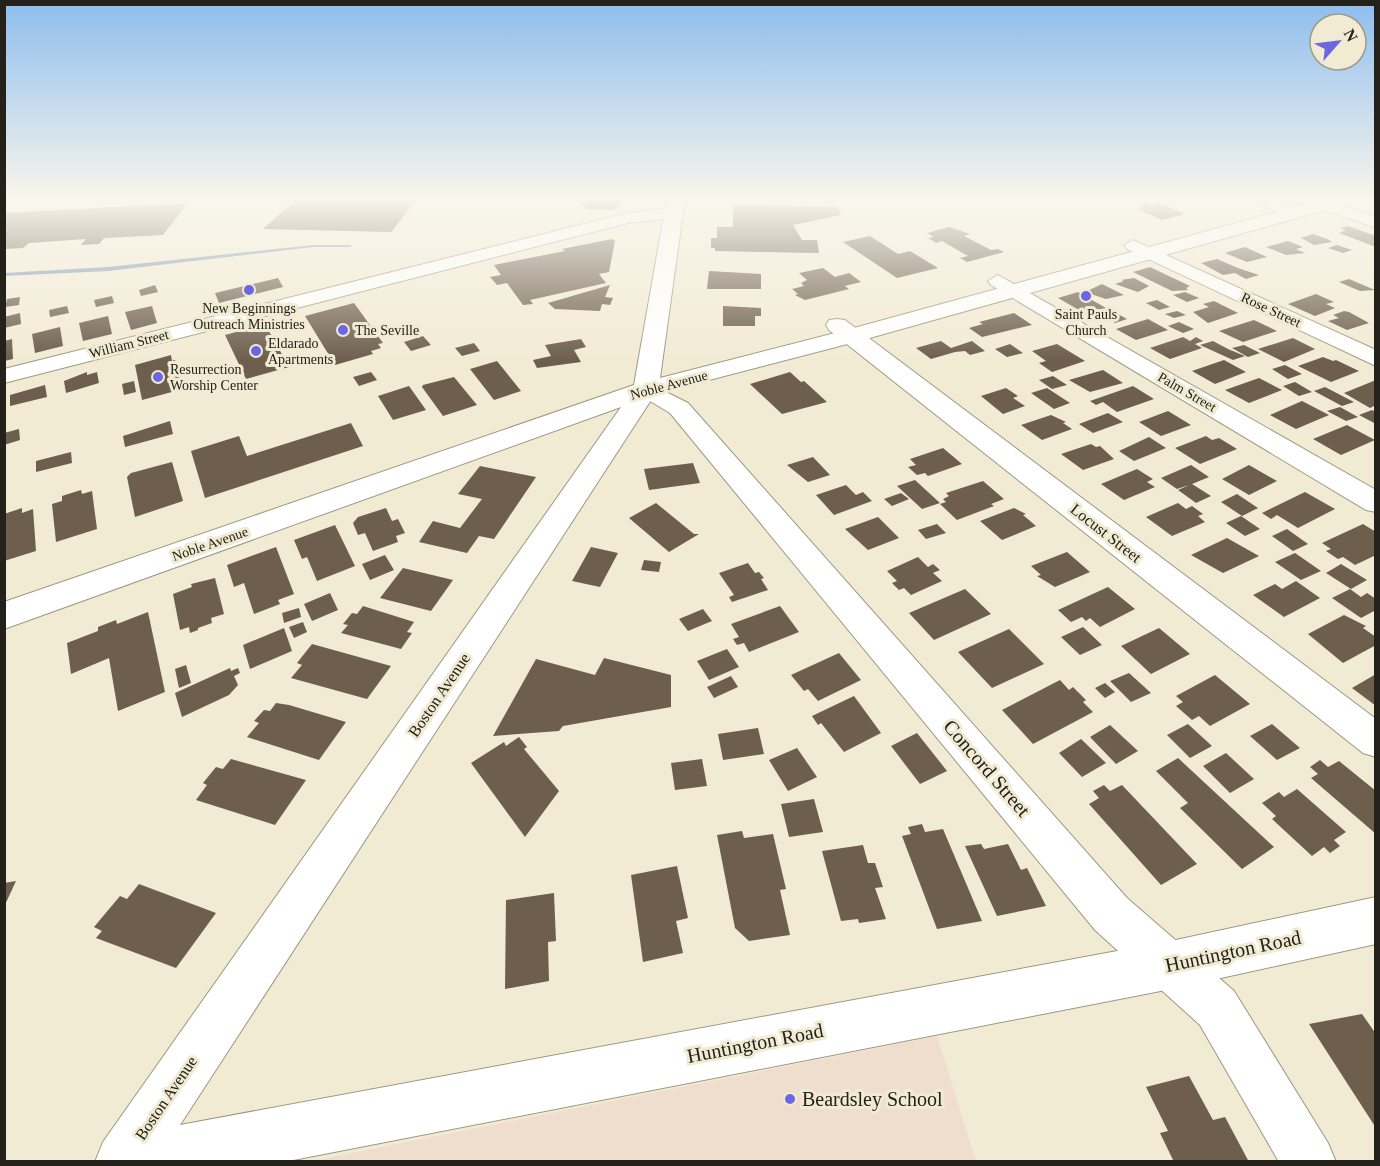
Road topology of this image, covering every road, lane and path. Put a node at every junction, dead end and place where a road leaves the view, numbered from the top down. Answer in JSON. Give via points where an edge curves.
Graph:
{"nodes":[{"id":1,"x":493,"y":252,"type":"edge"},
{"id":2,"x":668,"y":252,"type":"edge"},
{"id":3,"x":1129,"y":252,"type":"edge"},
{"id":4,"x":1149,"y":252,"type":"edge"},
{"id":5,"x":1005,"y":285,"type":"junction"},
{"id":6,"x":844,"y":330,"type":"junction"},
{"id":7,"x":1376,"y":359,"type":"edge"},
{"id":8,"x":4,"y":376,"type":"edge"},
{"id":9,"x":648,"y":381,"type":"junction"},
{"id":10,"x":1376,"y":503,"type":"edge"},
{"id":11,"x":4,"y":596,"type":"edge"},
{"id":12,"x":4,"y":616,"type":"edge"},
{"id":13,"x":1376,"y":741,"type":"edge"},
{"id":14,"x":1376,"y":920,"type":"edge"},
{"id":15,"x":1171,"y":965,"type":"junction"},
{"id":16,"x":123,"y":1161,"type":"edge"},
{"id":17,"x":134,"y":1161,"type":"edge"},
{"id":18,"x":1309,"y":1161,"type":"edge"}],
"edges":[{"from":1,"to":8,"type":"street","name":"William Street"},
{"from":2,"to":9,"type":"main road","name":"Boston Avenue"},
{"from":3,"to":5,"type":"main road","name":"Noble Avenue"},
{"from":4,"to":7,"type":"street","name":"Rose Street"},
{"from":5,"to":6,"type":"main road","name":"Noble Avenue"},
{"from":5,"to":10,"type":"street","name":"Palm Street"},
{"from":6,"to":9,"type":"main road","name":"Noble Avenue"},
{"from":6,"to":13,"type":"street","name":"Locust Street"},
{"from":9,"to":11,"type":"main road","name":"Noble Avenue"},
{"from":9,"to":12,"type":"main road","name":"Noble Avenue"},
{"from":9,"to":15,"type":"street","name":"Concord Street","via":[[675,403],[1112,914]]},
{"from":9,"to":16,"type":"main road","name":"Boston Avenue"},
{"from":14,"to":15,"type":"main road","name":"Huntington Road"},
{"from":15,"to":17,"type":"main road","name":"Huntington Road"},
{"from":15,"to":18,"type":"street","name":"Concord Street","via":[[1217,1008]]}]}
